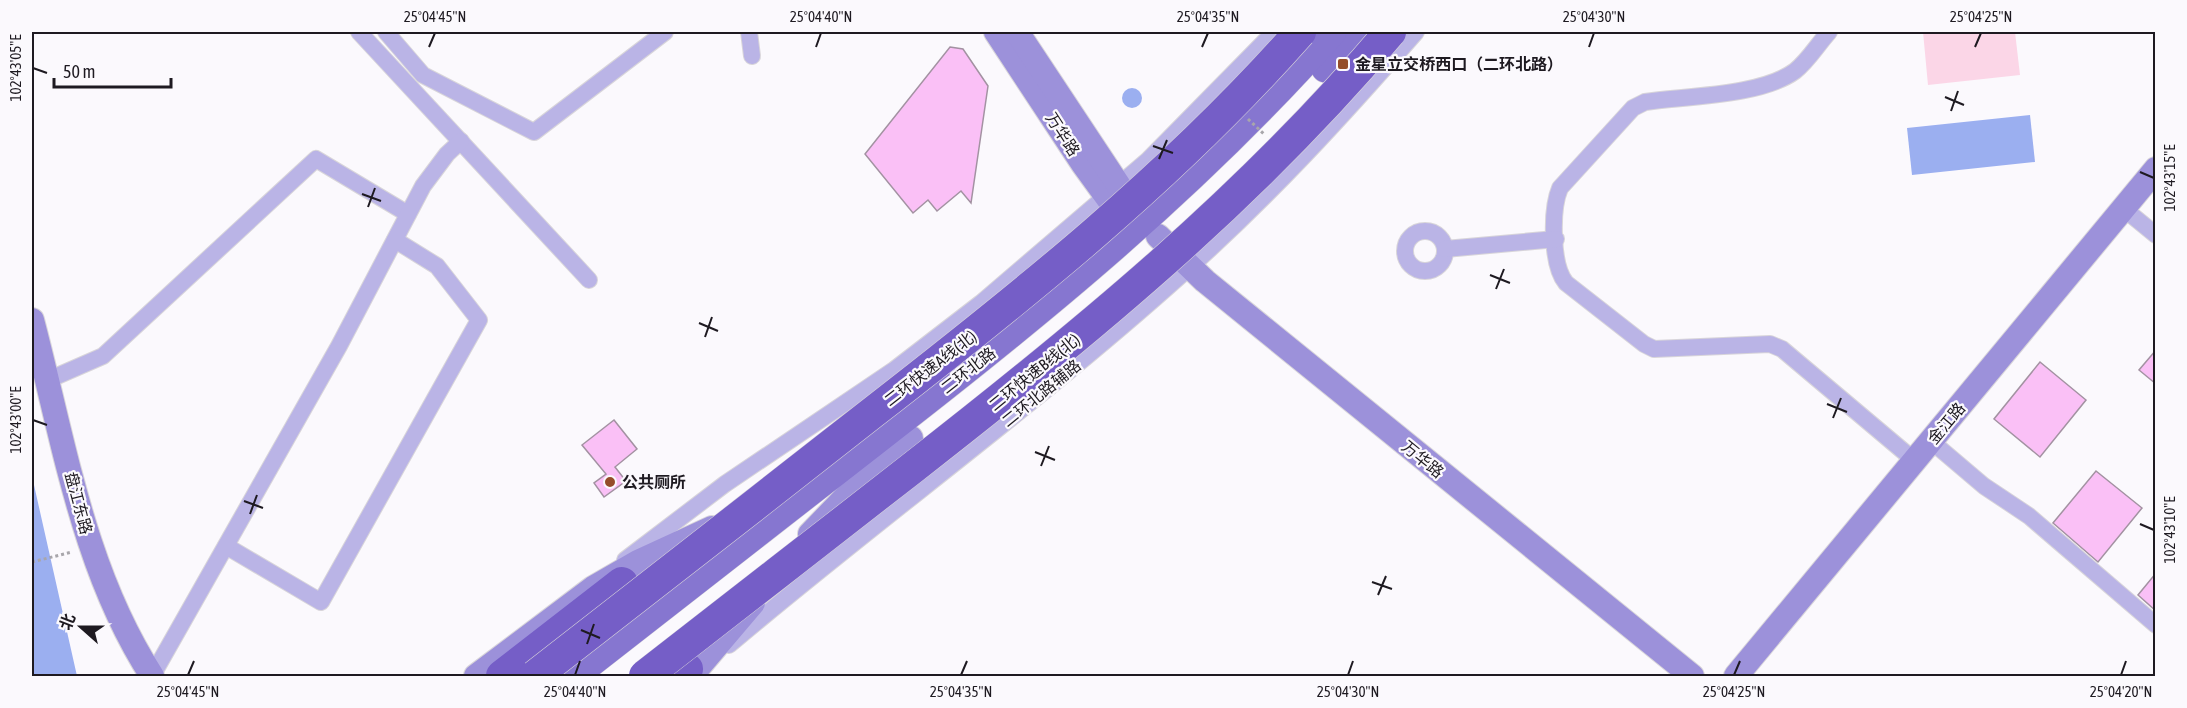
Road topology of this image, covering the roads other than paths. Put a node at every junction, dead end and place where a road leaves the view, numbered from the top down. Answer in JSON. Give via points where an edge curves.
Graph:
{"nodes":[{"id":1,"x":359,"y":32,"type":"edge"},
{"id":2,"x":386,"y":32,"type":"edge"},
{"id":3,"x":665,"y":32,"type":"edge"},
{"id":4,"x":749,"y":32,"type":"edge"},
{"id":5,"x":996,"y":32,"type":"edge"},
{"id":6,"x":1017,"y":32,"type":"edge"},
{"id":7,"x":1274,"y":32,"type":"edge"},
{"id":8,"x":1300,"y":32,"type":"edge"},
{"id":9,"x":1333,"y":32,"type":"edge"},
{"id":10,"x":1358,"y":32,"type":"edge"},
{"id":11,"x":1390,"y":32,"type":"edge"},
{"id":12,"x":1416,"y":32,"type":"edge"},
{"id":13,"x":1829,"y":32,"type":"edge"},
{"id":14,"x":752,"y":56,"type":"dead end"},
{"id":15,"x":460,"y":141,"type":"junction"},
{"id":16,"x":2156,"y":169,"type":"edge"},
{"id":17,"x":1112,"y":192,"type":"junction"},
{"id":18,"x":2123,"y":208,"type":"junction"},
{"id":19,"x":408,"y":214,"type":"junction"},
{"id":20,"x":1146,"y":230,"type":"junction"},
{"id":21,"x":2156,"y":235,"type":"edge"},
{"id":22,"x":1556,"y":239,"type":"junction"},
{"id":23,"x":395,"y":240,"type":"junction"},
{"id":24,"x":1445,"y":249,"type":"dead end"},
{"id":25,"x":1189,"y":268,"type":"junction"},
{"id":26,"x":589,"y":280,"type":"dead end"},
{"id":27,"x":32,"y":320,"type":"edge"},
{"id":28,"x":48,"y":380,"type":"junction"},
{"id":29,"x":905,"y":431,"type":"junction"},
{"id":30,"x":1931,"y":441,"type":"junction"},
{"id":31,"x":1915,"y":461,"type":"junction"},
{"id":32,"x":777,"y":531,"type":"junction"},
{"id":33,"x":226,"y":546,"type":"junction"},
{"id":34,"x":548,"y":620,"type":"junction"},
{"id":35,"x":2156,"y":625,"type":"edge"},
{"id":36,"x":152,"y":676,"type":"edge"},
{"id":37,"x":476,"y":676,"type":"edge"},
{"id":38,"x":502,"y":676,"type":"edge"},
{"id":39,"x":535,"y":676,"type":"edge"},
{"id":40,"x":575,"y":676,"type":"edge"},
{"id":41,"x":605,"y":676,"type":"edge"},
{"id":42,"x":645,"y":676,"type":"edge"},
{"id":43,"x":677,"y":676,"type":"edge"},
{"id":44,"x":691,"y":676,"type":"edge"},
{"id":45,"x":1692,"y":676,"type":"edge"},
{"id":46,"x":1736,"y":676,"type":"edge"}],
"edges":[{"from":1,"to":15,"type":"street"},
{"from":2,"to":3,"type":"street","via":[[423,75],[534,132]]},
{"from":4,"to":14,"type":"street"},
{"from":5,"to":17,"type":"street","name":"万华路"},
{"from":6,"to":17,"type":"street","name":"万华路"},
{"from":7,"to":17,"type":"street"},
{"from":8,"to":29,"type":"highway","name":"二环快速A线(北)","bridge":true,"via":[[1230,108],[1041,280]]},
{"from":9,"to":20,"type":"main road","name":"二环北路"},
{"from":10,"to":20,"type":"main road","name":"二环北路","via":[[1261,138]]},
{"from":11,"to":29,"type":"highway","name":"二环快速B线(北)","bridge":true,"via":[[1278,155],[1192,238],[1084,332]]},
{"from":12,"to":25,"type":"street","name":"二环北路辅路","via":[[1306,155]]},
{"from":13,"to":22,"type":"street","via":[[1797,69],[1779,81],[1757,88],[1645,102],[1633,108],[1560,188],[1555,201]]},
{"from":15,"to":19,"type":"street","via":[[423,186]]},
{"from":15,"to":26,"type":"street"},
{"from":16,"to":18,"type":"street","name":"金江路"},
{"from":17,"to":20,"type":"street","name":"万华路"},
{"from":17,"to":34,"type":"street","via":[[912,357],[703,500]]},
{"from":18,"to":21,"type":"street"},
{"from":18,"to":30,"type":"street","name":"金江路"},
{"from":19,"to":23,"type":"street"},
{"from":19,"to":28,"type":"street","via":[[316,159],[103,356]]},
{"from":20,"to":25,"type":"street","name":"万华路"},
{"from":20,"to":29,"type":"main road","name":"二环北路","via":[[1069,313]]},
{"from":22,"to":24,"type":"street"},
{"from":22,"to":31,"type":"street","via":[[1559,274],[1566,283],[1644,344],[1654,349],[1770,344],[1782,349]]},
{"from":23,"to":33,"type":"street"},
{"from":23,"to":33,"type":"street","via":[[437,266],[479,320],[321,602]]},
{"from":25,"to":44,"type":"street","name":"二环北路辅路","via":[[1089,354]]},
{"from":25,"to":45,"type":"street","name":"万华路"},
{"from":27,"to":28,"type":"street","name":"盘江东路"},
{"from":28,"to":36,"type":"street","name":"盘江东路","via":[[98,569],[132,645]]},
{"from":29,"to":32,"type":"main road","name":"二环北路"},
{"from":29,"to":34,"type":"street","via":[[800,487],[616,575]]},
{"from":29,"to":38,"type":"highway","bridge":true,"via":[[679,541]]},
{"from":29,"to":39,"type":"highway","name":"二环快速A线(北)","bridge":true},
{"from":29,"to":42,"type":"highway","name":"二环快速B线(北)","bridge":true},
{"from":29,"to":43,"type":"highway","bridge":true,"via":[[786,585]]},
{"from":29,"to":44,"type":"street","via":[[822,521]]},
{"from":30,"to":31,"type":"street","name":"金江路"},
{"from":30,"to":35,"type":"street","via":[[1984,486],[2029,516]]},
{"from":31,"to":46,"type":"street","name":"金江路"},
{"from":32,"to":40,"type":"main road","name":"二环北路"},
{"from":32,"to":41,"type":"main road","name":"二环北路"},
{"from":33,"to":36,"type":"street"},
{"from":34,"to":37,"type":"street"}]}
